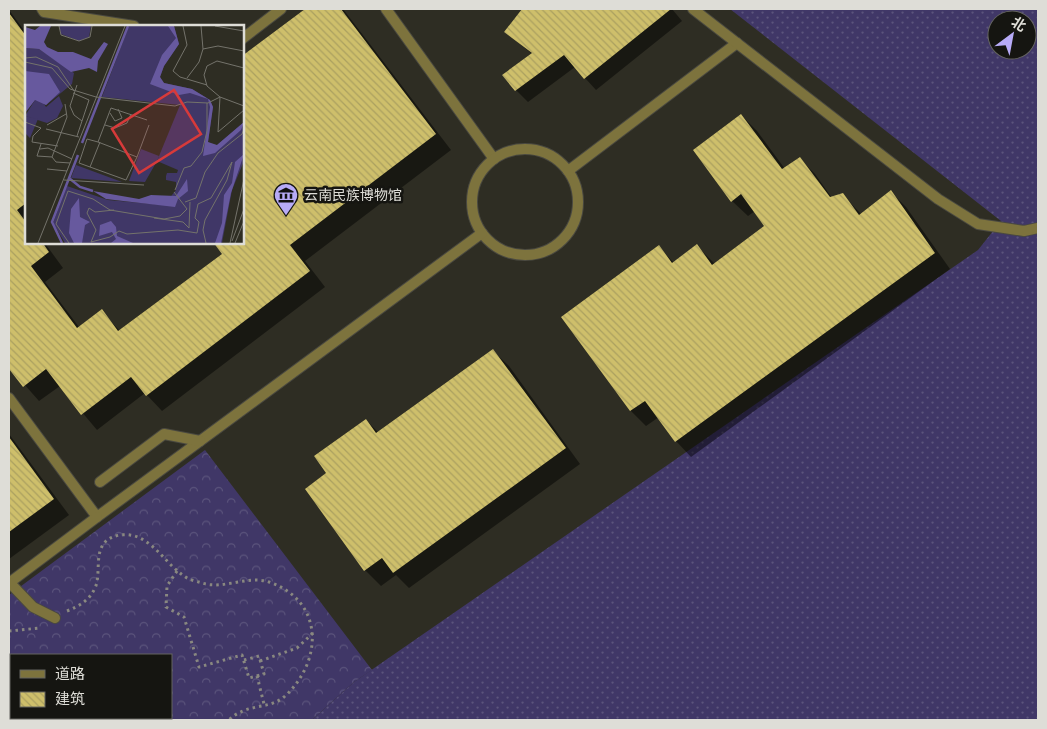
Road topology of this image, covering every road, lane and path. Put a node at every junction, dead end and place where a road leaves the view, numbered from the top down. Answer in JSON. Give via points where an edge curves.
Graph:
{"nodes":[{"id":1,"x":42,"y":9,"type":"edge"},
{"id":2,"x":282,"y":9,"type":"edge"},
{"id":3,"x":386,"y":9,"type":"edge"},
{"id":4,"x":693,"y":9,"type":"edge"},
{"id":5,"x":128,"y":25,"type":"edge"},
{"id":6,"x":244,"y":38,"type":"edge"},
{"id":7,"x":736,"y":43,"type":"junction"},
{"id":8,"x":494,"y":159,"type":"junction"},
{"id":9,"x":568,"y":171,"type":"junction"},
{"id":10,"x":1038,"y":228,"type":"edge"},
{"id":11,"x":482,"y":233,"type":"junction"},
{"id":12,"x":9,"y":398,"type":"edge"},
{"id":13,"x":200,"y":441,"type":"junction"},
{"id":14,"x":100,"y":482,"type":"dead end"},
{"id":15,"x":97,"y":517,"type":"junction"},
{"id":16,"x":177,"y":571,"type":"junction"},
{"id":17,"x":9,"y":583,"type":"edge"},
{"id":18,"x":54,"y":618,"type":"junction"},
{"id":19,"x":9,"y":631,"type":"edge"},
{"id":20,"x":313,"y":633,"type":"junction"},
{"id":21,"x":244,"y":660,"type":"junction"},
{"id":22,"x":260,"y":661,"type":"junction"},
{"id":23,"x":257,"y":676,"type":"junction"},
{"id":24,"x":264,"y":704,"type":"junction"},
{"id":25,"x":229,"y":720,"type":"edge"}],
"edges":[{"from":1,"to":5,"type":"street","via":[[44,12]]},
{"from":2,"to":6,"type":"street"},
{"from":3,"to":8,"type":"street"},
{"from":4,"to":7,"type":"street"},
{"from":7,"to":9,"type":"street"},
{"from":7,"to":10,"type":"street","via":[[938,199],[978,224],[1024,231]]},
{"from":8,"to":9,"type":"street","via":[[509,151],[542,151]]},
{"from":8,"to":11,"type":"street","via":[[482,170],[472,201]]},
{"from":9,"to":11,"type":"street","via":[[576,187],[578,206],[574,224],[563,239],[531,255],[512,253],[496,246]]},
{"from":11,"to":13,"type":"street"},
{"from":12,"to":15,"type":"street"},
{"from":13,"to":14,"type":"street","via":[[164,434]]},
{"from":13,"to":15,"type":"street"},
{"from":15,"to":17,"type":"street"},
{"from":16,"to":18,"type":"path","via":[[155,548],[136,536],[118,535],[98,552],[96,588],[83,604]]},
{"from":16,"to":20,"type":"path","via":[[186,578],[208,585],[267,581],[286,589],[302,603]]},
{"from":16,"to":21,"type":"path","via":[[167,586],[166,607],[184,617],[199,666],[242,655]]},
{"from":17,"to":18,"type":"street","via":[[34,606]]},
{"from":18,"to":19,"type":"path","via":[[44,627],[34,630]]},
{"from":20,"to":22,"type":"path","via":[[297,648]]},
{"from":20,"to":24,"type":"path","via":[[308,663],[298,681],[283,698]]},
{"from":21,"to":22,"type":"path","via":[[259,656]]},
{"from":21,"to":23,"type":"path","via":[[249,678]]},
{"from":22,"to":23,"type":"path","via":[[264,674]]},
{"from":23,"to":24,"type":"path"},
{"from":24,"to":25,"type":"path","via":[[244,709]]}]}
